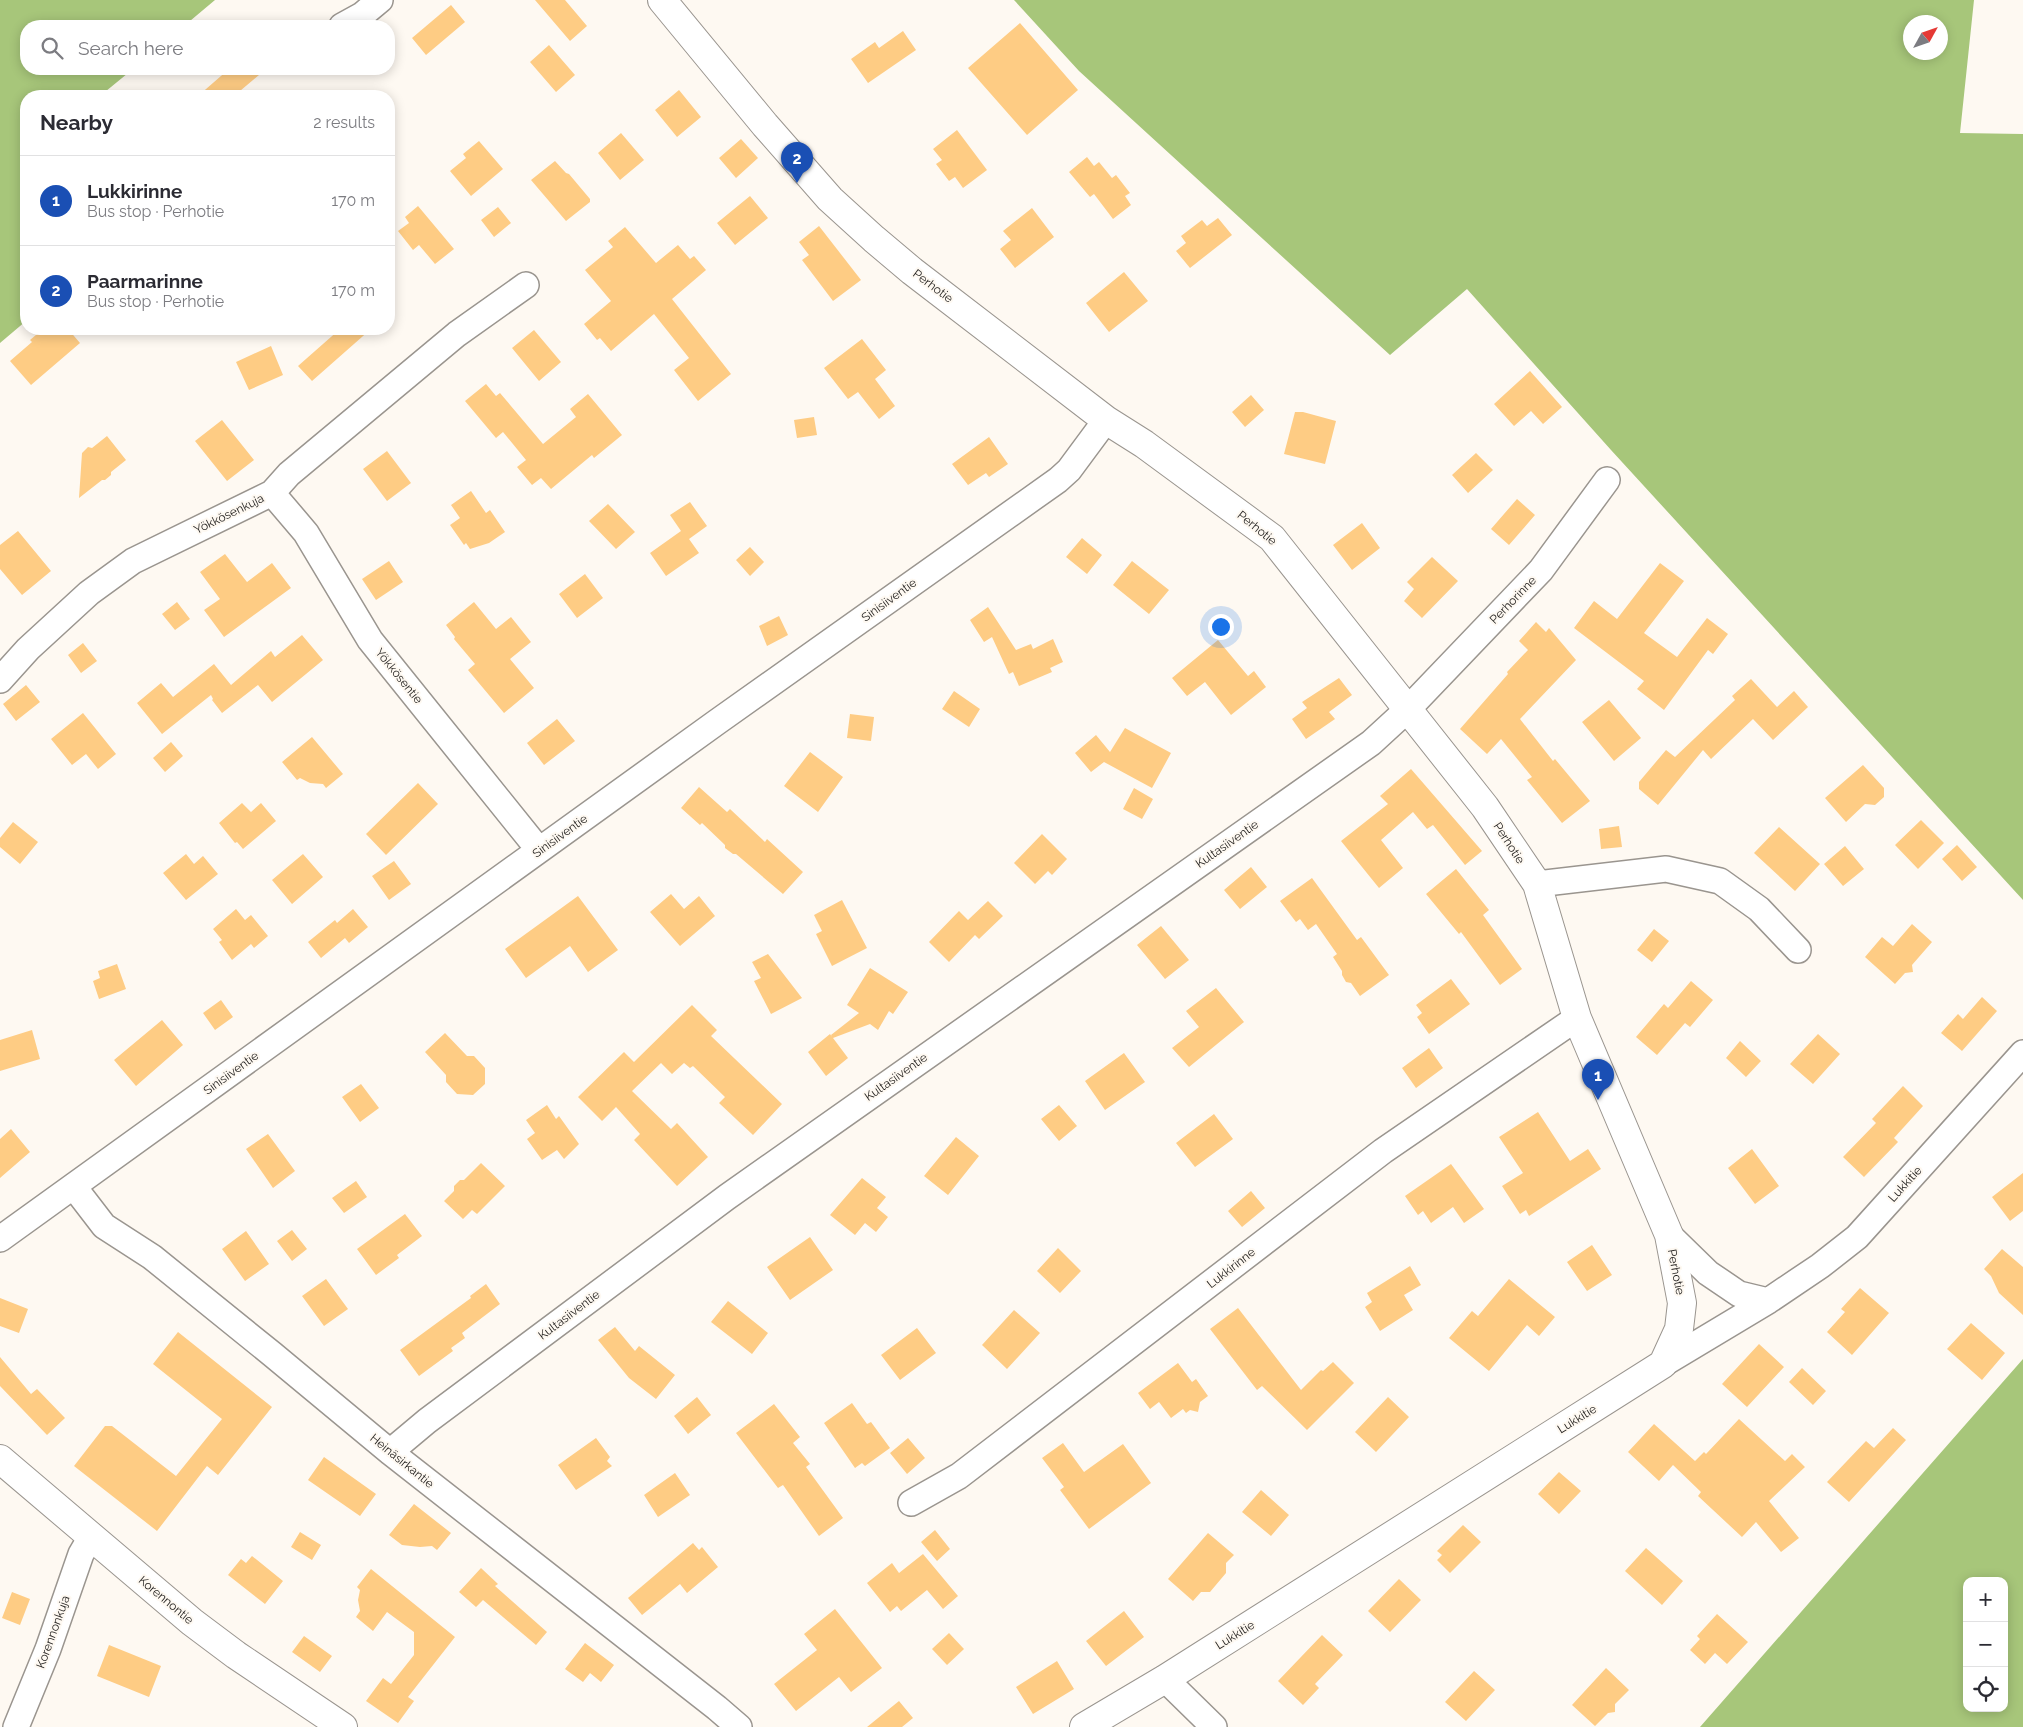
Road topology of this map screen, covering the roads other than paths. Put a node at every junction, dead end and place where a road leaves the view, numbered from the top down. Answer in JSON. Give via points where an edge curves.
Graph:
{"nodes":[{"id":1,"x":380,"y":0,"type":"edge"},
{"id":2,"x":662,"y":0,"type":"edge"},
{"id":3,"x":353,"y":20,"type":"edge"},
{"id":4,"x":526,"y":285,"type":"dead end"},
{"id":5,"x":1106,"y":420,"type":"junction"},
{"id":6,"x":1607,"y":480,"type":"dead end"},
{"id":7,"x":272,"y":493,"type":"junction"},
{"id":8,"x":0,"y":680,"type":"edge"},
{"id":9,"x":1408,"y":709,"type":"junction"},
{"id":10,"x":539,"y":850,"type":"junction"},
{"id":11,"x":1537,"y":884,"type":"junction"},
{"id":12,"x":1798,"y":950,"type":"dead end"},
{"id":13,"x":1577,"y":1018,"type":"junction"},
{"id":14,"x":2023,"y":1053,"type":"edge"},
{"id":15,"x":74,"y":1187,"type":"junction"},
{"id":16,"x":1669,"y":1236,"type":"junction"},
{"id":17,"x":0,"y":1239,"type":"edge"},
{"id":18,"x":1768,"y":1301,"type":"junction"},
{"id":19,"x":1663,"y":1364,"type":"junction"},
{"id":20,"x":390,"y":1452,"type":"junction"},
{"id":21,"x":0,"y":1459,"type":"edge"},
{"id":22,"x":911,"y":1503,"type":"dead end"},
{"id":23,"x":91,"y":1537,"type":"junction"},
{"id":24,"x":1165,"y":1679,"type":"junction"},
{"id":25,"x":16,"y":1727,"type":"edge"},
{"id":26,"x":343,"y":1727,"type":"edge"},
{"id":27,"x":739,"y":1727,"type":"edge"},
{"id":28,"x":1084,"y":1727,"type":"edge"},
{"id":29,"x":1214,"y":1727,"type":"edge"}],
"edges":[{"from":1,"to":3,"type":"street"},
{"from":2,"to":5,"type":"street","name":"Perhotie","via":[[830,199],[905,264]]},
{"from":4,"to":7,"type":"street","name":"Yökkösenkuja","via":[[457,334],[289,474]]},
{"from":5,"to":9,"type":"street","name":"Perhotie","via":[[1272,538]]},
{"from":5,"to":10,"type":"street","name":"Sinisiiventie","via":[[1058,480]]},
{"from":6,"to":9,"type":"street","name":"Perhorinne","via":[[1541,570]]},
{"from":7,"to":8,"type":"street","name":"Yökkösenkuja","via":[[133,562],[90,593],[28,649]]},
{"from":7,"to":10,"type":"street","name":"Yökkösentie","via":[[306,533],[370,640]]},
{"from":9,"to":11,"type":"street","name":"Perhotie","via":[[1486,807]]},
{"from":9,"to":20,"type":"street","name":"Kultasiiventie","via":[[1370,743],[727,1197]]},
{"from":10,"to":15,"type":"street","name":"Sinisiiventie"},
{"from":11,"to":12,"type":"street","via":[[1666,869],[1720,880],[1759,909]]},
{"from":11,"to":13,"type":"street","name":"Perhotie"},
{"from":13,"to":16,"type":"street","name":"Perhotie"},
{"from":13,"to":22,"type":"street","name":"Lukkirinne","via":[[1383,1150],[960,1476]]},
{"from":14,"to":18,"type":"street","name":"Lukkitie","via":[[1857,1237]]},
{"from":15,"to":17,"type":"street","name":"Sinisiiventie"},
{"from":15,"to":20,"type":"street","name":"Heinäsirkantie","via":[[104,1226],[152,1257]]},
{"from":16,"to":18,"type":"street","name":"Perhotie","via":[[1708,1273],[1739,1294]]},
{"from":16,"to":19,"type":"street","name":"Perhotie","via":[[1682,1303],[1679,1329]]},
{"from":18,"to":19,"type":"street","name":"Lukkitie"},
{"from":19,"to":24,"type":"street","name":"Lukkitie"},
{"from":20,"to":27,"type":"street","name":"Heinäsirkantie"},
{"from":21,"to":23,"type":"street","name":"Korennontie"},
{"from":23,"to":25,"type":"street","name":"Korennonkuja"},
{"from":23,"to":26,"type":"street","name":"Korennontie","via":[[192,1622]]},
{"from":24,"to":28,"type":"street","name":"Lukkitie"},
{"from":24,"to":29,"type":"street"}]}
